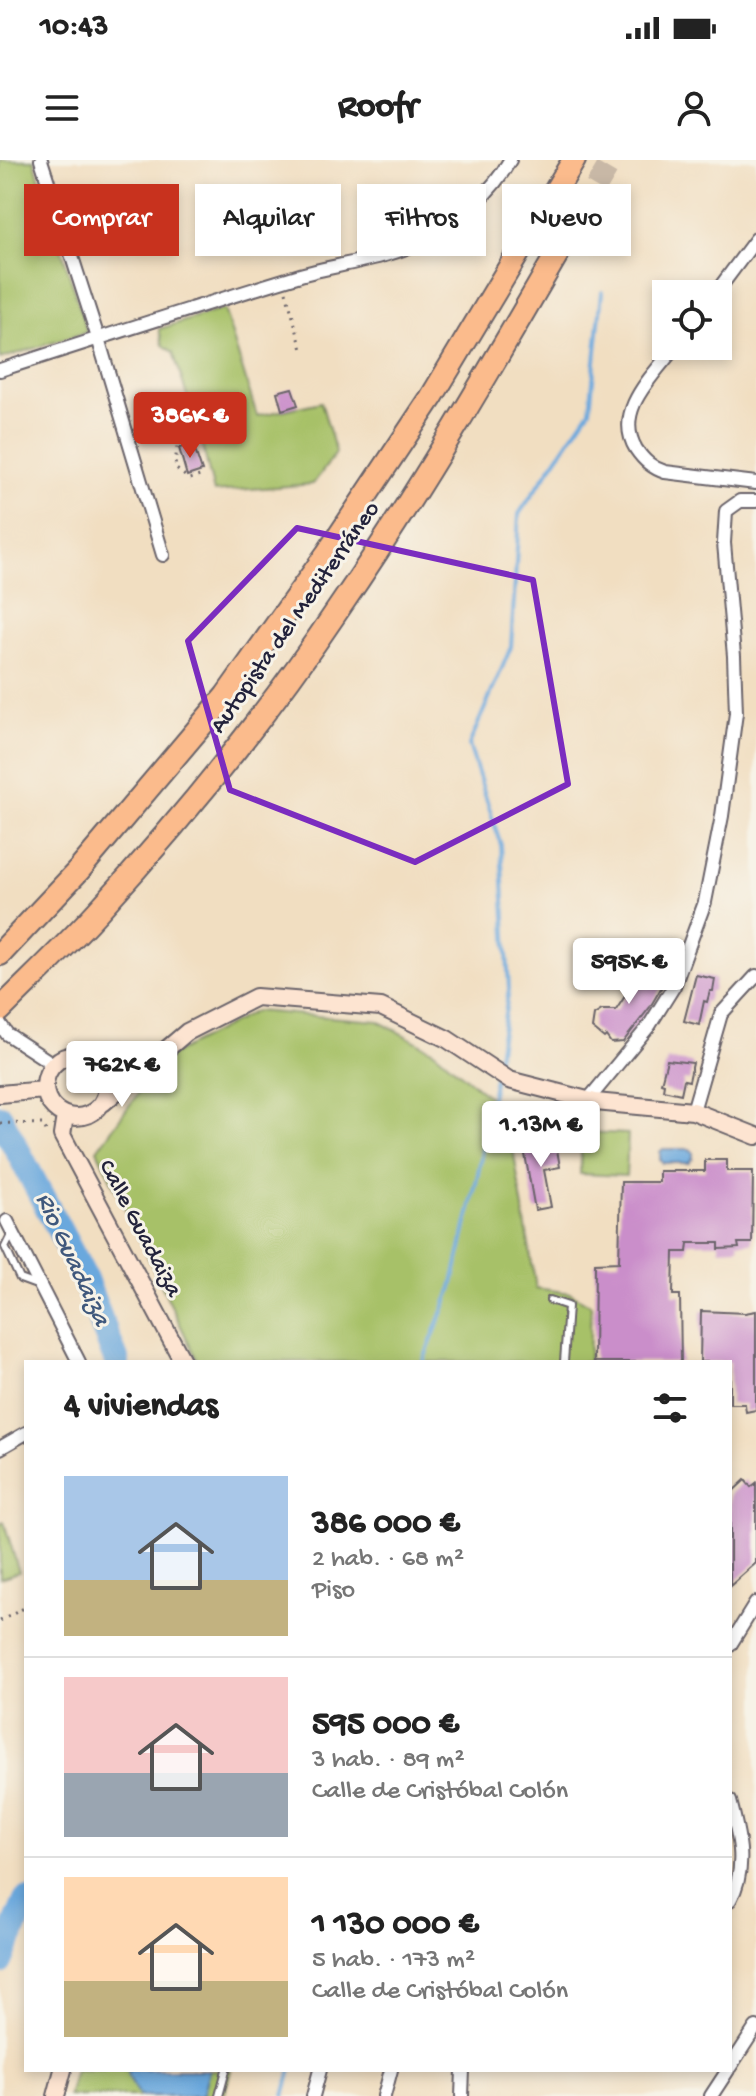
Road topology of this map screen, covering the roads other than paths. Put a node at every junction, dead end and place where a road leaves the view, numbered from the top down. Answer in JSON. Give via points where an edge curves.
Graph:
{"nodes":[{"id":1,"x":41,"y":160,"type":"edge"},
{"id":2,"x":510,"y":160,"type":"edge"},
{"id":3,"x":574,"y":160,"type":"edge"},
{"id":4,"x":756,"y":239,"type":"edge"},
{"id":5,"x":556,"y":256,"type":"edge"},
{"id":6,"x":725,"y":280,"type":"edge"},
{"id":7,"x":98,"y":338,"type":"junction"},
{"id":8,"x":666,"y":360,"type":"edge"},
{"id":9,"x":0,"y":370,"type":"edge"},
{"id":10,"x":756,"y":483,"type":"edge"},
{"id":11,"x":756,"y":501,"type":"edge"},
{"id":12,"x":163,"y":555,"type":"dead end"},
{"id":13,"x":0,"y":954,"type":"edge"},
{"id":14,"x":756,"y":976,"type":"edge"},
{"id":15,"x":0,"y":1010,"type":"edge"},
{"id":16,"x":0,"y":1024,"type":"edge"},
{"id":17,"x":120,"y":1045,"type":"dead end"},
{"id":18,"x":53,"y":1064,"type":"junction"},
{"id":19,"x":99,"y":1065,"type":"junction"},
{"id":20,"x":36,"y":1091,"type":"junction"},
{"id":21,"x":0,"y":1094,"type":"edge"},
{"id":22,"x":588,"y":1100,"type":"junction"},
{"id":23,"x":103,"y":1103,"type":"junction"},
{"id":24,"x":693,"y":1111,"type":"junction"},
{"id":25,"x":65,"y":1116,"type":"junction"},
{"id":26,"x":756,"y":1136,"type":"edge"},
{"id":27,"x":6,"y":1218,"type":"edge"},
{"id":28,"x":550,"y":1300,"type":"dead end"},
{"id":29,"x":78,"y":1360,"type":"edge"},
{"id":30,"x":182,"y":1360,"type":"edge"},
{"id":31,"x":564,"y":1360,"type":"edge"},
{"id":32,"x":24,"y":1434,"type":"edge"},
{"id":33,"x":0,"y":1448,"type":"edge"},
{"id":34,"x":756,"y":1603,"type":"edge"},
{"id":35,"x":732,"y":1642,"type":"edge"},
{"id":36,"x":732,"y":1811,"type":"edge"},
{"id":37,"x":732,"y":1896,"type":"edge"},
{"id":38,"x":756,"y":2027,"type":"edge"},
{"id":39,"x":732,"y":2063,"type":"edge"},
{"id":40,"x":62,"y":2072,"type":"edge"},
{"id":41,"x":225,"y":2072,"type":"edge"},
{"id":42,"x":319,"y":2072,"type":"edge"},
{"id":43,"x":390,"y":2072,"type":"edge"},
{"id":44,"x":463,"y":2072,"type":"edge"},
{"id":45,"x":726,"y":2072,"type":"edge"},
{"id":46,"x":56,"y":2096,"type":"edge"},
{"id":47,"x":219,"y":2096,"type":"edge"},
{"id":48,"x":313,"y":2096,"type":"edge"},
{"id":49,"x":384,"y":2096,"type":"edge"},
{"id":50,"x":462,"y":2096,"type":"edge"},
{"id":51,"x":711,"y":2096,"type":"edge"}],
"edges":[{"from":1,"to":7,"type":"street"},
{"from":2,"to":7,"type":"street","via":[[470,208],[425,239]]},
{"from":3,"to":13,"type":"highway","name":"Autopista del Mediterráneo","via":[[431,398],[226,696],[79,870]]},
{"from":4,"to":6,"type":"street"},
{"from":5,"to":15,"type":"highway","name":"Autopista del Mediterráneo","via":[[442,451],[338,610],[232,754],[96,912]]},
{"from":7,"to":9,"type":"street"},
{"from":7,"to":12,"type":"street"},
{"from":8,"to":10,"type":"street","via":[[631,407],[628,421],[641,457],[665,472]]},
{"from":11,"to":22,"type":"street","via":[[740,501],[726,511],[736,713],[705,902],[674,986],[649,1026]]},
{"from":14,"to":24,"type":"street","via":[[721,1014]]},
{"from":16,"to":18,"type":"street"},
{"from":17,"to":19,"type":"lane"},
{"from":18,"to":19,"type":"street","via":[[71,1055]]},
{"from":18,"to":20,"type":"street"},
{"from":19,"to":23,"type":"street","via":[[107,1083]]},
{"from":20,"to":21,"type":"street"},
{"from":20,"to":25,"type":"street"},
{"from":22,"to":23,"type":"street","via":[[509,1080],[447,1039],[381,1007],[256,997],[187,1032]]},
{"from":22,"to":24,"type":"street"},
{"from":23,"to":25,"type":"street","via":[[86,1116]]},
{"from":24,"to":26,"type":"street"},
{"from":25,"to":30,"type":"street","name":"Calle Guadaiza","via":[[62,1135]]},
{"from":27,"to":29,"type":"street"},
{"from":28,"to":31,"type":"lane","via":[[568,1306]]},
{"from":32,"to":33,"type":"street"},
{"from":34,"to":35,"type":"street"},
{"from":36,"to":37,"type":"street","via":[[743,1865]]},
{"from":38,"to":39,"type":"street"},
{"from":40,"to":46,"type":"street"},
{"from":41,"to":47,"type":"lane"},
{"from":42,"to":48,"type":"street"},
{"from":43,"to":49,"type":"street"},
{"from":44,"to":50,"type":"street"},
{"from":45,"to":51,"type":"street"}]}
